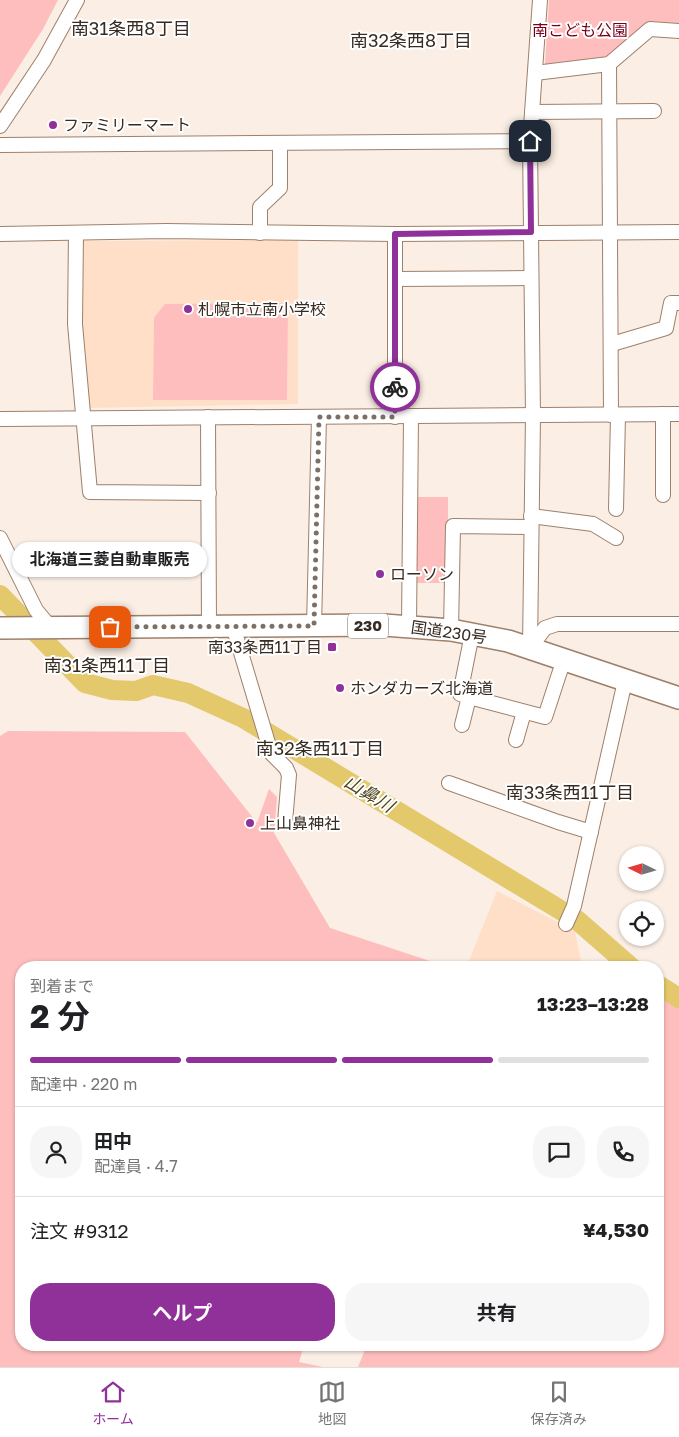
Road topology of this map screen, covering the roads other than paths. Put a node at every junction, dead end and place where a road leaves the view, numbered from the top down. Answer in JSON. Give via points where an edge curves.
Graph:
{"nodes":[{"id":1,"x":77,"y":0,"type":"edge"},
{"id":2,"x":540,"y":0,"type":"edge"},
{"id":3,"x":679,"y":31,"type":"edge"},
{"id":4,"x":609,"y":64,"type":"junction"},
{"id":5,"x":535,"y":73,"type":"junction"},
{"id":6,"x":611,"y":110,"type":"junction"},
{"id":7,"x":654,"y":111,"type":"dead end"},
{"id":8,"x":532,"y":112,"type":"junction"},
{"id":9,"x":0,"y":126,"type":"edge"},
{"id":10,"x":530,"y":141,"type":"junction"},
{"id":11,"x":280,"y":144,"type":"junction"},
{"id":12,"x":0,"y":145,"type":"edge"},
{"id":13,"x":260,"y":232,"type":"junction"},
{"id":14,"x":531,"y":232,"type":"junction"},
{"id":15,"x":611,"y":232,"type":"junction"},
{"id":16,"x":679,"y":232,"type":"edge"},
{"id":17,"x":76,"y":233,"type":"junction"},
{"id":18,"x":0,"y":234,"type":"edge"},
{"id":19,"x":395,"y":234,"type":"junction"},
{"id":20,"x":531,"y":278,"type":"junction"},
{"id":21,"x":395,"y":279,"type":"junction"},
{"id":22,"x":679,"y":303,"type":"edge"},
{"id":23,"x":612,"y":344,"type":"junction"},
{"id":24,"x":663,"y":414,"type":"junction"},
{"id":25,"x":679,"y":414,"type":"edge"},
{"id":26,"x":615,"y":415,"type":"junction"},
{"id":27,"x":533,"y":416,"type":"junction"},
{"id":28,"x":319,"y":417,"type":"junction"},
{"id":29,"x":395,"y":417,"type":"junction"},
{"id":30,"x":411,"y":417,"type":"junction"},
{"id":31,"x":82,"y":418,"type":"junction"},
{"id":32,"x":208,"y":418,"type":"junction"},
{"id":33,"x":0,"y":419,"type":"edge"},
{"id":34,"x":209,"y":493,"type":"junction"},
{"id":35,"x":663,"y":495,"type":"dead end"},
{"id":36,"x":616,"y":509,"type":"dead end"},
{"id":37,"x":531,"y":522,"type":"junction"},
{"id":38,"x":0,"y":538,"type":"edge"},
{"id":39,"x":616,"y":538,"type":"dead end"},
{"id":40,"x":679,"y":624,"type":"edge"},
{"id":41,"x":209,"y":626,"type":"junction"},
{"id":42,"x":233,"y":626,"type":"junction"},
{"id":43,"x":314,"y":626,"type":"junction"},
{"id":44,"x":409,"y":626,"type":"junction"},
{"id":45,"x":8,"y":628,"type":"edge"},
{"id":46,"x":48,"y":628,"type":"junction"},
{"id":47,"x":462,"y":632,"type":"junction"},
{"id":48,"x":530,"y":648,"type":"junction"},
{"id":49,"x":564,"y":659,"type":"junction"},
{"id":50,"x":625,"y":681,"type":"junction"},
{"id":51,"x":469,"y":697,"type":"junction"},
{"id":52,"x":679,"y":698,"type":"edge"},
{"id":53,"x":524,"y":712,"type":"junction"},
{"id":54,"x":462,"y":725,"type":"dead end"},
{"id":55,"x":516,"y":740,"type":"dead end"},
{"id":56,"x":449,"y":783,"type":"dead end"},
{"id":57,"x":285,"y":822,"type":"dead end"},
{"id":58,"x":591,"y":832,"type":"junction"},
{"id":59,"x":566,"y":924,"type":"dead end"}],
"edges":[{"from":1,"to":9,"type":"street","via":[[44,60]]},
{"from":2,"to":5,"type":"street"},
{"from":3,"to":4,"type":"street","via":[[650,29]]},
{"from":4,"to":5,"type":"street"},
{"from":4,"to":6,"type":"street"},
{"from":5,"to":8,"type":"street"},
{"from":6,"to":7,"type":"street"},
{"from":6,"to":8,"type":"street"},
{"from":6,"to":15,"type":"street"},
{"from":8,"to":10,"type":"street"},
{"from":10,"to":11,"type":"street"},
{"from":10,"to":14,"type":"street"},
{"from":11,"to":12,"type":"street"},
{"from":11,"to":13,"type":"street","via":[[280,188],[260,207]]},
{"from":13,"to":17,"type":"street"},
{"from":13,"to":19,"type":"street"},
{"from":14,"to":15,"type":"street"},
{"from":14,"to":19,"type":"street"},
{"from":14,"to":20,"type":"street"},
{"from":15,"to":16,"type":"street"},
{"from":15,"to":23,"type":"street"},
{"from":17,"to":18,"type":"street"},
{"from":17,"to":31,"type":"street","via":[[75,324]]},
{"from":19,"to":21,"type":"street"},
{"from":20,"to":21,"type":"street"},
{"from":20,"to":27,"type":"street"},
{"from":21,"to":29,"type":"street"},
{"from":22,"to":23,"type":"street","via":[[671,303],[666,328]]},
{"from":23,"to":26,"type":"street"},
{"from":24,"to":25,"type":"street"},
{"from":24,"to":26,"type":"street"},
{"from":24,"to":35,"type":"street"},
{"from":26,"to":27,"type":"street"},
{"from":26,"to":36,"type":"street"},
{"from":27,"to":30,"type":"street"},
{"from":27,"to":37,"type":"street"},
{"from":28,"to":29,"type":"street"},
{"from":28,"to":32,"type":"street"},
{"from":28,"to":43,"type":"street"},
{"from":29,"to":30,"type":"street"},
{"from":30,"to":44,"type":"street"},
{"from":31,"to":32,"type":"street"},
{"from":31,"to":33,"type":"street"},
{"from":31,"to":34,"type":"street","via":[[90,492]]},
{"from":32,"to":34,"type":"street"},
{"from":34,"to":41,"type":"street"},
{"from":37,"to":39,"type":"street","via":[[593,524]]},
{"from":37,"to":47,"type":"street","via":[[453,526]]},
{"from":37,"to":48,"type":"street"},
{"from":38,"to":46,"type":"street"},
{"from":40,"to":48,"type":"street","via":[[558,624],[545,628]]},
{"from":41,"to":42,"type":"highway","name":"国道230号","number":"230"},
{"from":41,"to":46,"type":"highway","name":"国道230号","number":"230"},
{"from":42,"to":43,"type":"highway","name":"国道230号","number":"230"},
{"from":42,"to":57,"type":"street","via":[[271,753],[289,775]]},
{"from":43,"to":44,"type":"highway","name":"国道230号","number":"230"},
{"from":44,"to":47,"type":"highway","name":"国道230号","number":"230"},
{"from":45,"to":46,"type":"highway","name":"国道230号","number":"230"},
{"from":47,"to":48,"type":"highway","name":"国道230号","number":"230"},
{"from":47,"to":51,"type":"street","via":[[460,694]]},
{"from":48,"to":49,"type":"highway","name":"国道230号","number":"230"},
{"from":49,"to":50,"type":"highway","name":"国道230号","number":"230"},
{"from":49,"to":53,"type":"street","via":[[545,717]]},
{"from":50,"to":52,"type":"highway","name":"国道230号","number":"230"},
{"from":50,"to":58,"type":"street"},
{"from":51,"to":53,"type":"street"},
{"from":51,"to":54,"type":"street"},
{"from":53,"to":55,"type":"street"},
{"from":56,"to":58,"type":"street"},
{"from":58,"to":59,"type":"street","via":[[574,906]]}]}
